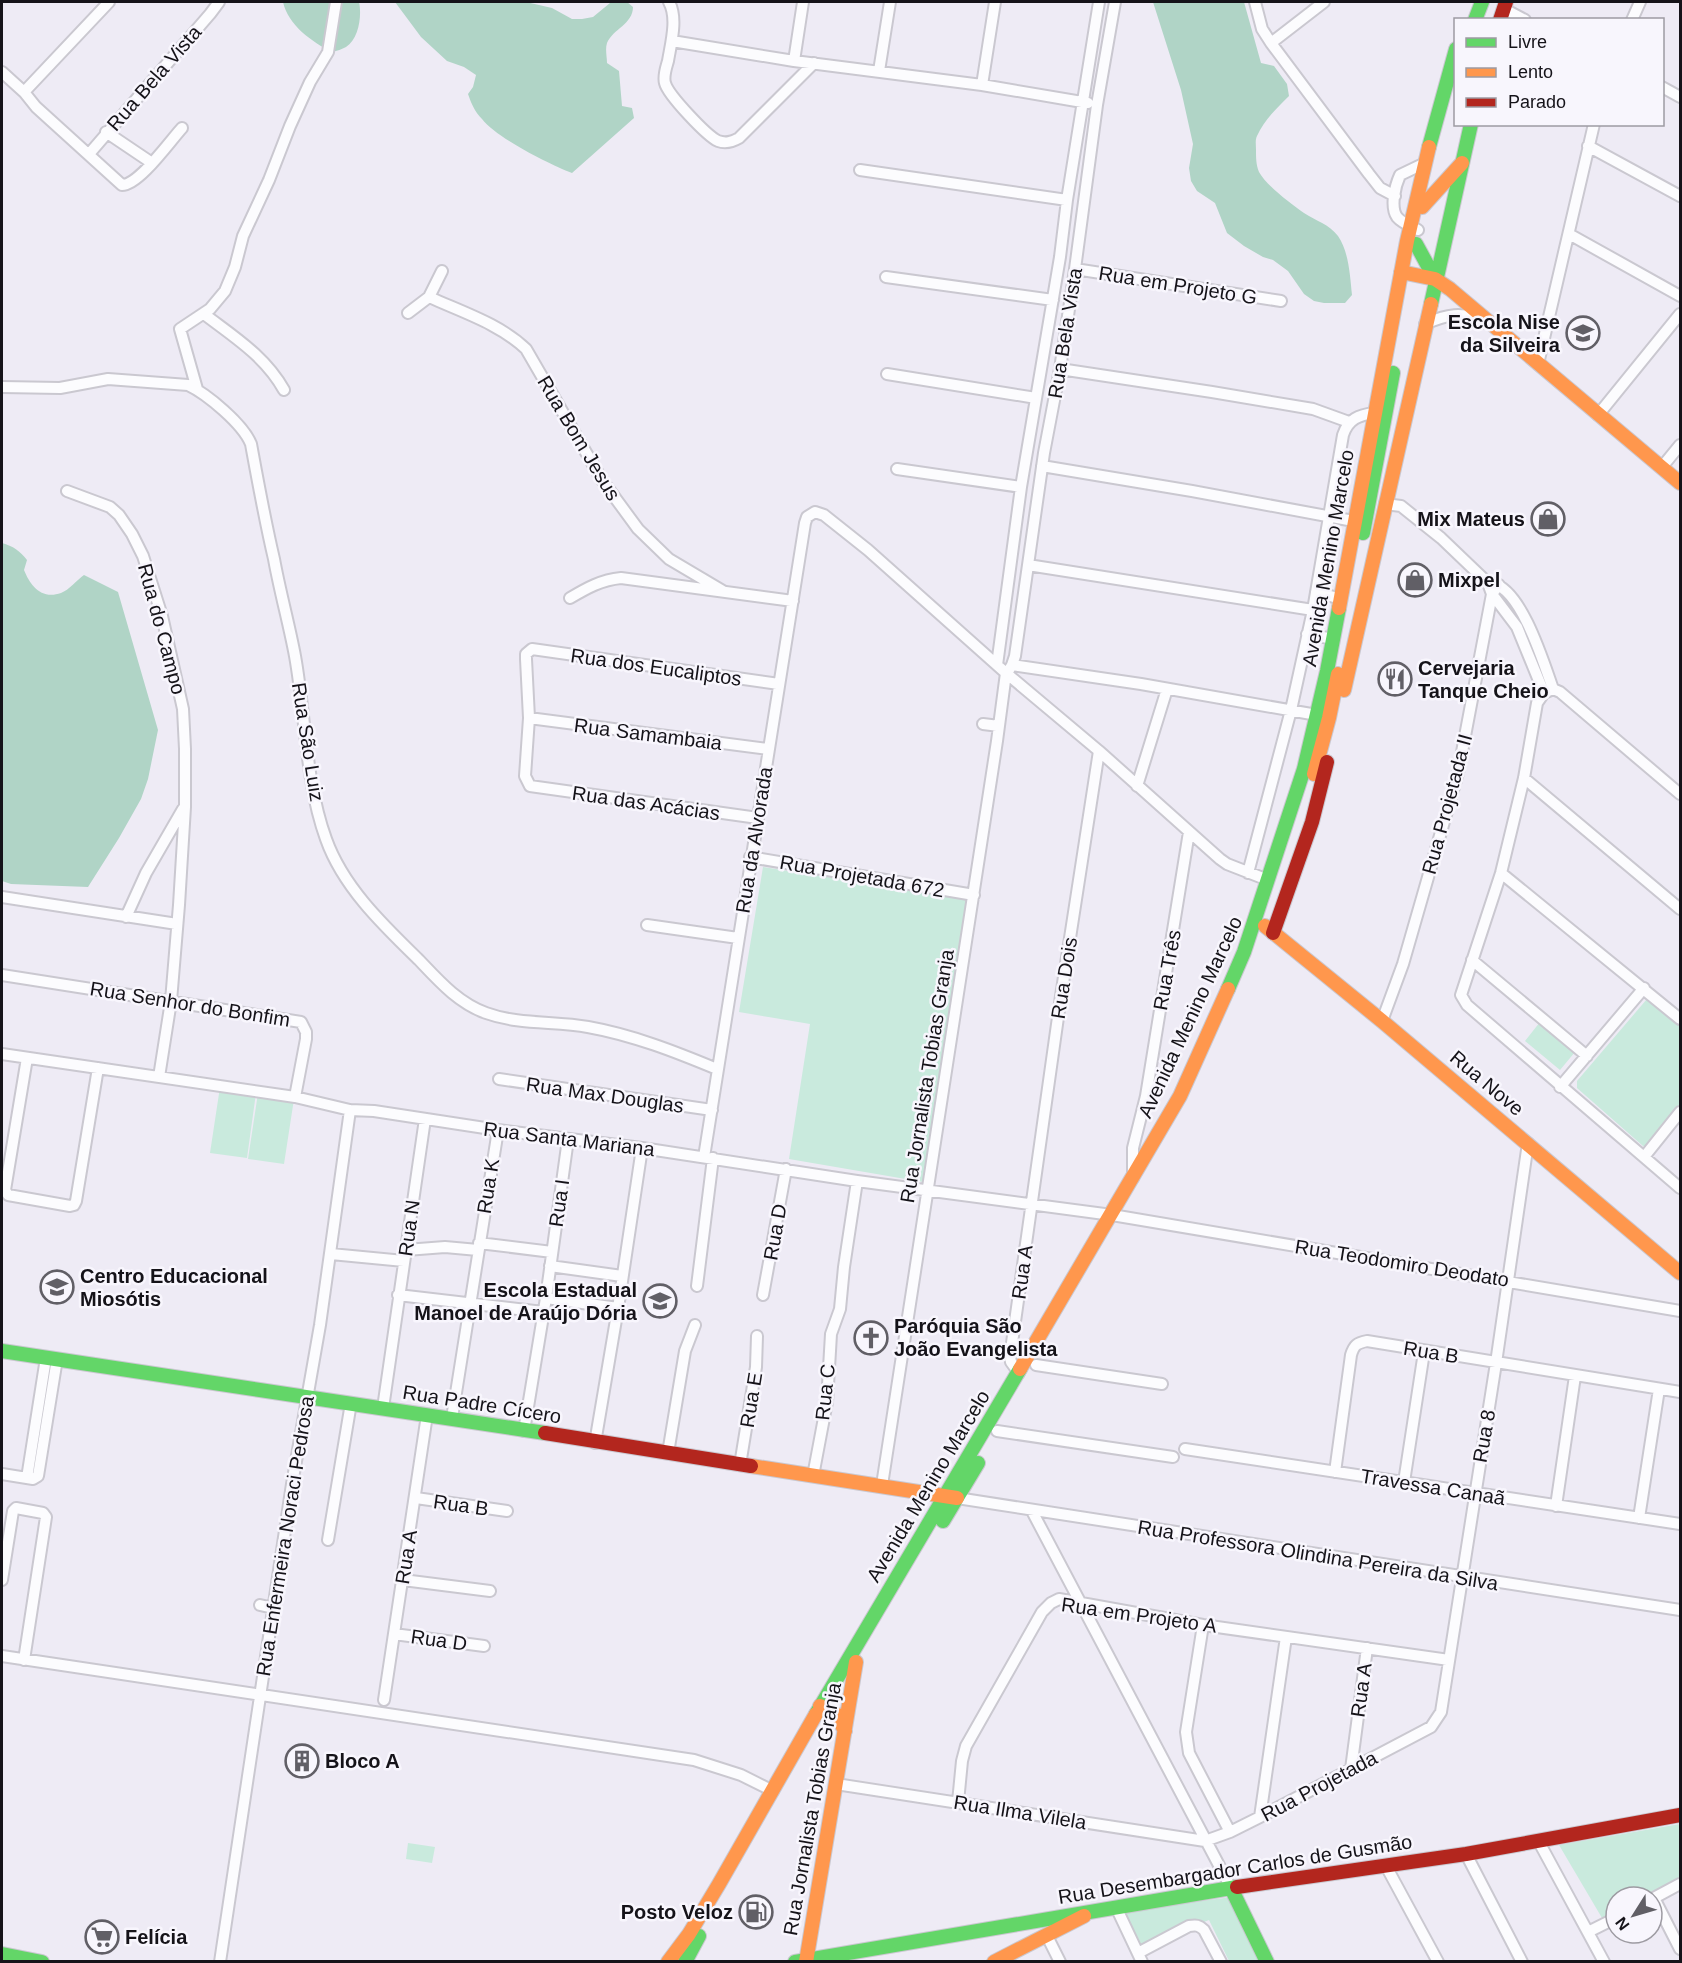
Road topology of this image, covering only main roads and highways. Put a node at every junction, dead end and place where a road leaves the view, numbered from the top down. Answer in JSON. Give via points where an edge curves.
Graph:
{"nodes":[{"id":1,"x":1472,"y":2,"type":"edge"},
{"id":2,"x":1482,"y":2,"type":"edge"},
{"id":3,"x":1466,"y":18,"type":"edge"},
{"id":4,"x":1477,"y":18,"type":"edge"},
{"id":5,"x":1454,"y":53,"type":"edge"},
{"id":6,"x":1454,"y":89,"type":"edge"},
{"id":7,"x":1471,"y":126,"type":"edge"},
{"id":8,"x":1463,"y":161,"type":"junction"},
{"id":9,"x":1422,"y":207,"type":"junction"},
{"id":10,"x":1414,"y":228,"type":"junction"},
{"id":11,"x":1416,"y":244,"type":"junction"},
{"id":12,"x":1406,"y":273,"type":"junction"},
{"id":13,"x":1435,"y":279,"type":"junction"},
{"id":14,"x":1403,"y":434,"type":"junction"},
{"id":15,"x":1374,"y":477,"type":"junction"},
{"id":16,"x":1680,"y":483,"type":"edge"},
{"id":17,"x":1385,"y":504,"type":"junction"},
{"id":18,"x":1362,"y":519,"type":"junction"},
{"id":19,"x":1307,"y":834,"type":"junction"},
{"id":20,"x":1290,"y":850,"type":"junction"},
{"id":21,"x":1269,"y":929,"type":"junction"},
{"id":22,"x":1117,"y":1216,"type":"junction"},
{"id":23,"x":1680,"y":1273,"type":"edge"},
{"id":24,"x":2,"y":1352,"type":"edge"},
{"id":25,"x":951,"y":1497,"type":"junction"},
{"id":26,"x":856,"y":1662,"type":"junction"},
{"id":27,"x":825,"y":1707,"type":"junction"},
{"id":28,"x":846,"y":1731,"type":"junction"},
{"id":29,"x":1680,"y":1815,"type":"edge"},
{"id":30,"x":1231,"y":1888,"type":"junction"},
{"id":31,"x":1097,"y":1910,"type":"junction"},
{"id":32,"x":1015,"y":1923,"type":"junction"},
{"id":33,"x":1027,"y":1945,"type":"junction"},
{"id":34,"x":2,"y":1954,"type":"edge"},
{"id":35,"x":803,"y":1961,"type":"edge"},
{"id":36,"x":42,"y":1962,"type":"edge"},
{"id":37,"x":668,"y":1962,"type":"edge"},
{"id":38,"x":685,"y":1962,"type":"edge"},
{"id":39,"x":994,"y":1962,"type":"edge"},
{"id":40,"x":1267,"y":1962,"type":"edge"}],
"edges":[{"from":1,"to":3,"type":"main road"},
{"from":2,"to":4,"type":"main road"},
{"from":5,"to":10,"type":"main road","name":"Avenida Menino Marcelo","via":[[1425,163]]},
{"from":6,"to":9,"type":"main road","name":"Avenida Menino Marcelo"},
{"from":7,"to":8,"type":"main road"},
{"from":8,"to":9,"type":"main road"},
{"from":8,"to":13,"type":"main road"},
{"from":9,"to":10,"type":"main road","name":"Avenida Menino Marcelo"},
{"from":10,"to":11,"type":"main road","name":"Avenida Menino Marcelo"},
{"from":10,"to":12,"type":"main road","name":"Avenida Menino Marcelo"},
{"from":11,"to":12,"type":"main road","name":"Avenida Menino Marcelo"},
{"from":11,"to":13,"type":"main road"},
{"from":12,"to":13,"type":"main road"},
{"from":12,"to":15,"type":"main road","name":"Avenida Menino Marcelo"},
{"from":12,"to":18,"type":"main road","name":"Avenida Menino Marcelo","via":[[1374,413]]},
{"from":13,"to":14,"type":"main road"},
{"from":13,"to":16,"type":"main road"},
{"from":14,"to":15,"type":"main road"},
{"from":14,"to":17,"type":"main road"},
{"from":15,"to":18,"type":"main road","name":"Avenida Menino Marcelo"},
{"from":17,"to":18,"type":"main road"},
{"from":17,"to":19,"type":"main road","via":[[1340,711]]},
{"from":18,"to":20,"type":"main road","name":"Avenida Menino Marcelo","via":[[1329,718]]},
{"from":18,"to":22,"type":"main road","name":"Avenida Menino Marcelo","via":[[1304,769],[1244,952],[1180,1095]]},
{"from":19,"to":20,"type":"main road"},
{"from":19,"to":21,"type":"main road"},
{"from":20,"to":21,"type":"main road","name":"Avenida Menino Marcelo"},
{"from":21,"to":22,"type":"main road","name":"Avenida Menino Marcelo","via":[[1173,1128]]},
{"from":21,"to":23,"type":"main road","name":"Rua Nove"},
{"from":22,"to":25,"type":"main road","name":"Avenida Menino Marcelo","via":[[1019,1372]]},
{"from":22,"to":25,"type":"main road","name":"Avenida Menino Marcelo","via":[[1036,1365]]},
{"from":24,"to":25,"type":"main road","name":"Rua Padre Cícero"},
{"from":25,"to":26,"type":"main road","name":"Avenida Menino Marcelo"},
{"from":25,"to":27,"type":"main road","name":"Avenida Menino Marcelo"},
{"from":26,"to":27,"type":"main road","name":"Avenida Menino Marcelo"},
{"from":26,"to":28,"type":"main road","name":"Rua Jornalista Tobias Granja"},
{"from":27,"to":28,"type":"main road","via":[[839,1715]]},
{"from":27,"to":37,"type":"main road","name":"Avenida Menino Marcelo","via":[[689,1934]]},
{"from":27,"to":38,"type":"main road","name":"Avenida Menino Marcelo"},
{"from":28,"to":35,"type":"main road","name":"Rua Jornalista Tobias Granja"},
{"from":29,"to":30,"type":"main road","name":"Rua Desembargador Carlos de Gusmão","via":[[1466,1854]]},
{"from":30,"to":31,"type":"main road","name":"Rua Desembargador Carlos de Gusmão"},
{"from":30,"to":40,"type":"main road"},
{"from":31,"to":32,"type":"main road","name":"Rua Desembargador Carlos de Gusmão"},
{"from":31,"to":33,"type":"main road"},
{"from":32,"to":33,"type":"main road","via":[[1026,1933]]},
{"from":32,"to":35,"type":"main road","name":"Rua Desembargador Carlos de Gusmão"},
{"from":33,"to":39,"type":"main road"},
{"from":34,"to":36,"type":"main road"}]}
